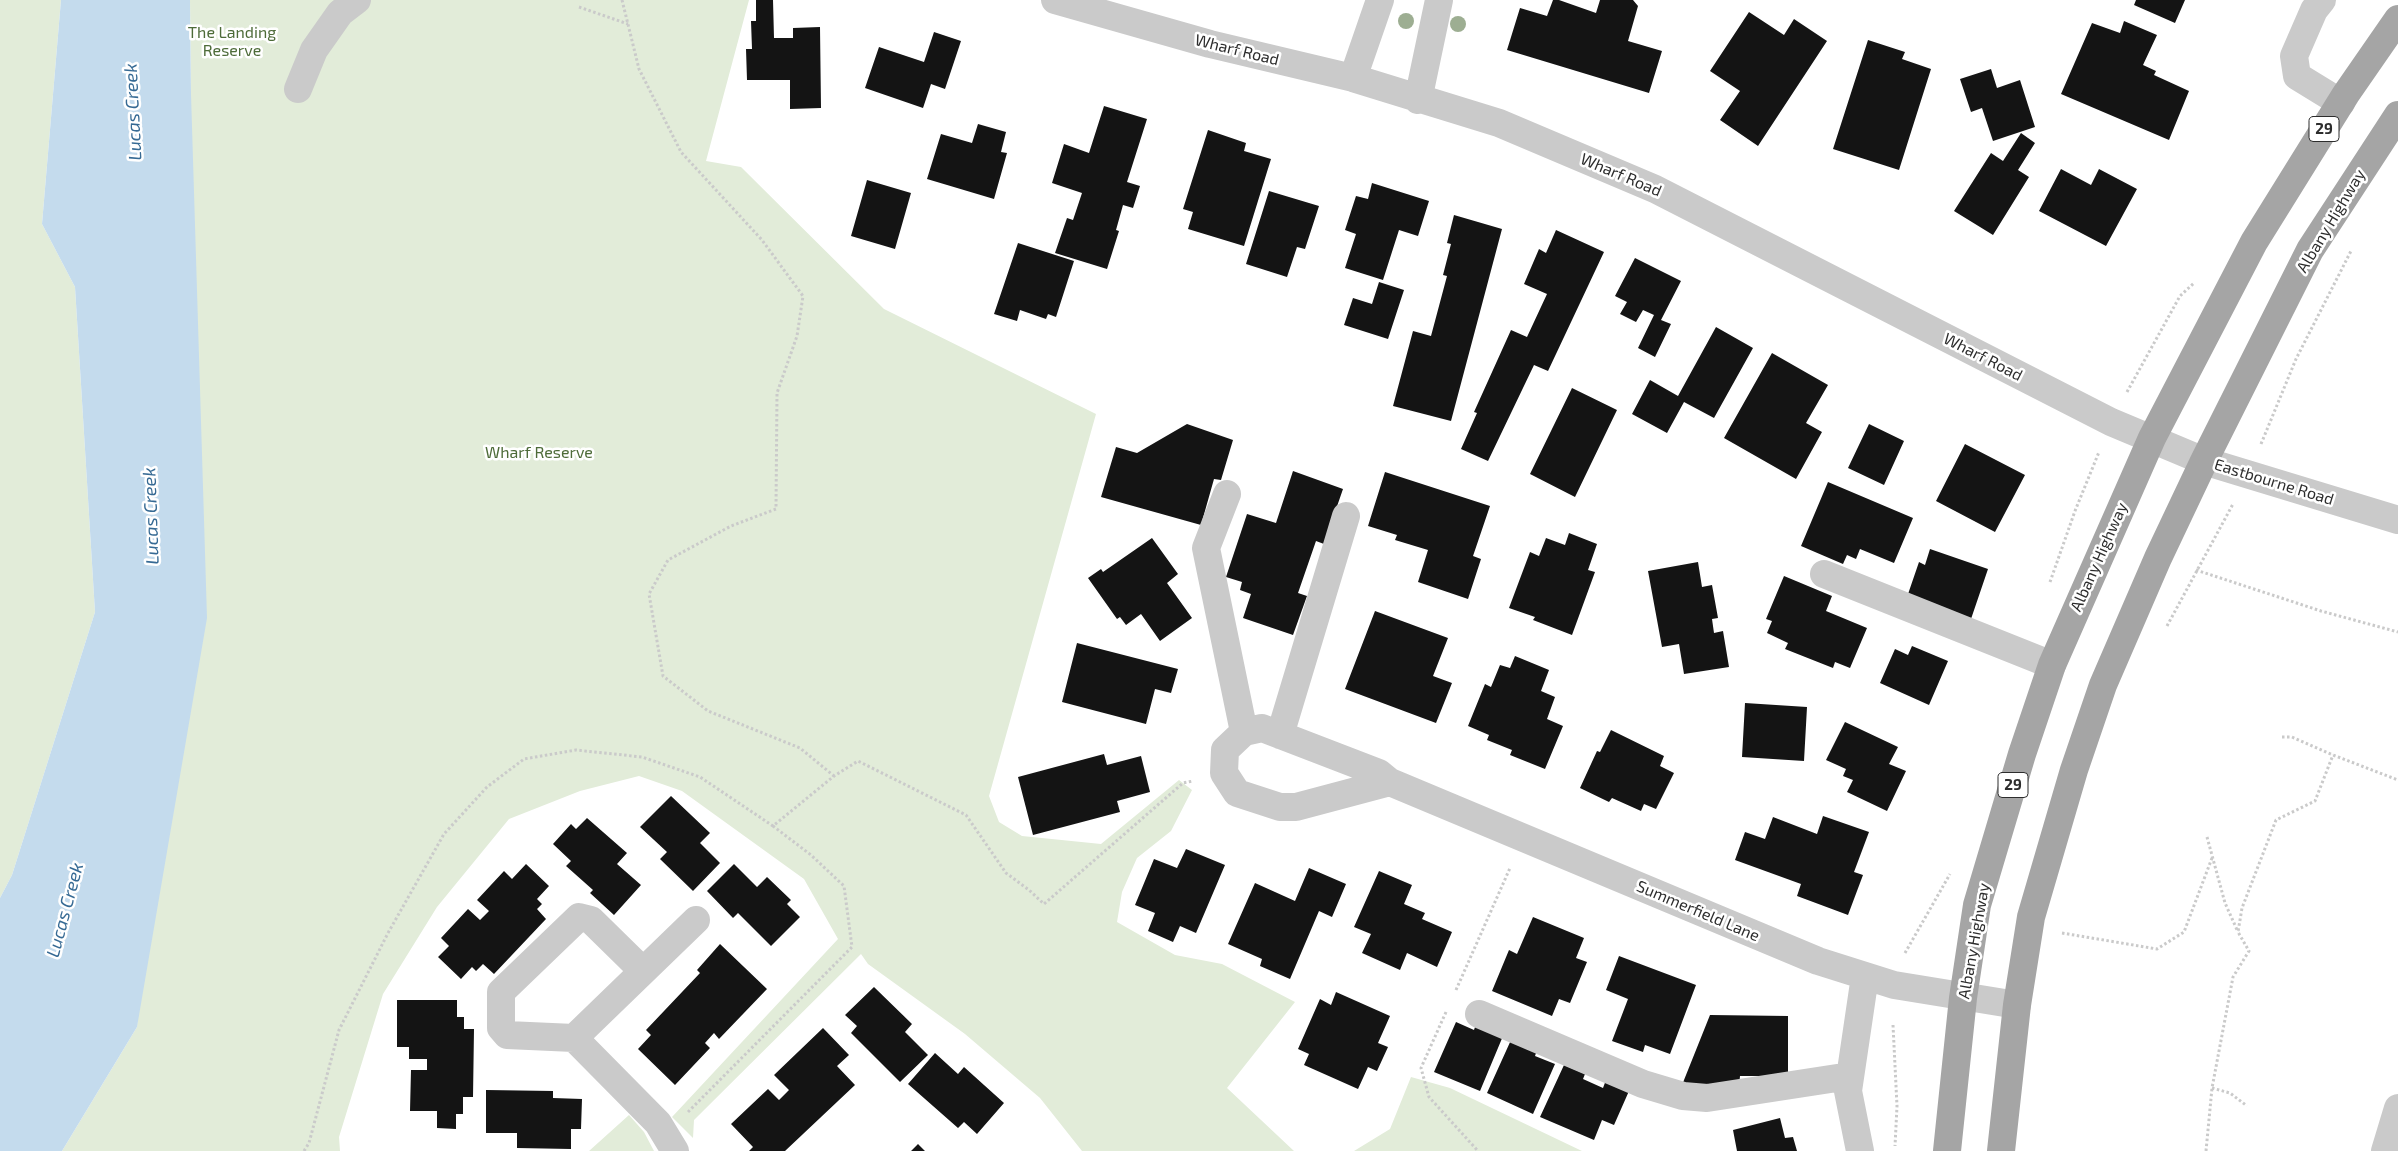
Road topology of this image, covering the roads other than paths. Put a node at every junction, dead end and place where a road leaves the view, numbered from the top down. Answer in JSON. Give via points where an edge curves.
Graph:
{"nodes":[{"id":1,"x":357,"y":0,"type":"edge"},
{"id":2,"x":1055,"y":0,"type":"edge"},
{"id":3,"x":1380,"y":0,"type":"edge"},
{"id":4,"x":1439,"y":0,"type":"edge"},
{"id":5,"x":2322,"y":0,"type":"edge"},
{"id":6,"x":2398,"y":19,"type":"edge"},
{"id":7,"x":1353,"y":78,"type":"junction"},
{"id":8,"x":298,"y":89,"type":"dead end"},
{"id":9,"x":1418,"y":100,"type":"junction"},
{"id":10,"x":2341,"y":103,"type":"junction"},
{"id":11,"x":2398,"y":115,"type":"edge"},
{"id":12,"x":2152,"y":438,"type":"junction"},
{"id":13,"x":2204,"y":461,"type":"junction"},
{"id":14,"x":1227,"y":494,"type":"dead end"},
{"id":15,"x":1346,"y":516,"type":"dead end"},
{"id":16,"x":2398,"y":520,"type":"edge"},
{"id":17,"x":1824,"y":574,"type":"dead end"},
{"id":18,"x":2052,"y":665,"type":"junction"},
{"id":19,"x":1244,"y":732,"type":"junction"},
{"id":20,"x":1280,"y":735,"type":"junction"},
{"id":21,"x":1390,"y":782,"type":"junction"},
{"id":22,"x":696,"y":920,"type":"dead end"},
{"id":23,"x":643,"y":971,"type":"junction"},
{"id":24,"x":1865,"y":976,"type":"junction"},
{"id":25,"x":1963,"y":998,"type":"junction"},
{"id":26,"x":2017,"y":1005,"type":"junction"},
{"id":27,"x":1479,"y":1014,"type":"dead end"},
{"id":28,"x":574,"y":1038,"type":"junction"},
{"id":29,"x":1850,"y":1076,"type":"junction"},
{"id":30,"x":2398,"y":1108,"type":"edge"},
{"id":31,"x":670,"y":1143,"type":"edge"},
{"id":32,"x":1860,"y":1151,"type":"edge"},
{"id":33,"x":1947,"y":1151,"type":"edge"},
{"id":34,"x":2002,"y":1151,"type":"edge"},
{"id":35,"x":2385,"y":1151,"type":"edge"}],
"edges":[{"from":1,"to":8,"type":"street","via":[[340,13],[314,50]]},
{"from":2,"to":7,"type":"street","name":"Wharf Road","via":[[1210,44]]},
{"from":3,"to":7,"type":"street"},
{"from":4,"to":9,"type":"street"},
{"from":5,"to":10,"type":"street","via":[[2314,10],[2294,56],[2297,76]]},
{"from":6,"to":10,"type":"main road","name":"Albany Highway","number":"29"},
{"from":7,"to":9,"type":"street","name":"Wharf Road"},
{"from":9,"to":12,"type":"street","name":"Wharf Road","via":[[1498,123],[1655,189],[2093,413]]},
{"from":10,"to":12,"type":"main road","name":"Albany Highway","number":"29","via":[[2254,242]]},
{"from":11,"to":13,"type":"main road","name":"Albany Highway","via":[[2310,250]]},
{"from":12,"to":13,"type":"street","name":"Eastbourne Road"},
{"from":12,"to":18,"type":"main road","name":"Albany Highway","number":"29"},
{"from":13,"to":16,"type":"street","name":"Eastbourne Road"},
{"from":13,"to":26,"type":"main road","name":"Albany Highway","via":[[2103,685],[2074,770],[2031,917]]},
{"from":14,"to":19,"type":"street","via":[[1206,548]]},
{"from":15,"to":20,"type":"street"},
{"from":17,"to":18,"type":"street"},
{"from":18,"to":25,"type":"main road","name":"Albany Highway","number":"29","via":[[1977,905]]},
{"from":19,"to":20,"type":"street","name":"Summerfield Lane","via":[[1262,728]]},
{"from":19,"to":21,"type":"street","via":[[1225,750],[1224,773],[1237,793],[1280,807],[1296,807]]},
{"from":20,"to":21,"type":"street","name":"Summerfield Lane","via":[[1379,773]]},
{"from":21,"to":24,"type":"street","name":"Summerfield Lane","via":[[1818,961]]},
{"from":22,"to":23,"type":"street"},
{"from":23,"to":28,"type":"street"},
{"from":23,"to":28,"type":"street","via":[[591,920],[579,917],[501,992],[501,1028],[508,1035]]},
{"from":24,"to":25,"type":"street","name":"Summerfield Lane"},
{"from":24,"to":29,"type":"street"},
{"from":25,"to":26,"type":"street","name":"Summerfield Lane"},
{"from":25,"to":33,"type":"main road","name":"Albany Highway","number":"29"},
{"from":26,"to":34,"type":"main road","name":"Albany Highway"},
{"from":27,"to":29,"type":"street","via":[[1643,1084],[1683,1096],[1706,1098]]},
{"from":28,"to":31,"type":"street","via":[[658,1123]]},
{"from":29,"to":32,"type":"street","via":[[1848,1091]]},
{"from":30,"to":35,"type":"street"}]}
